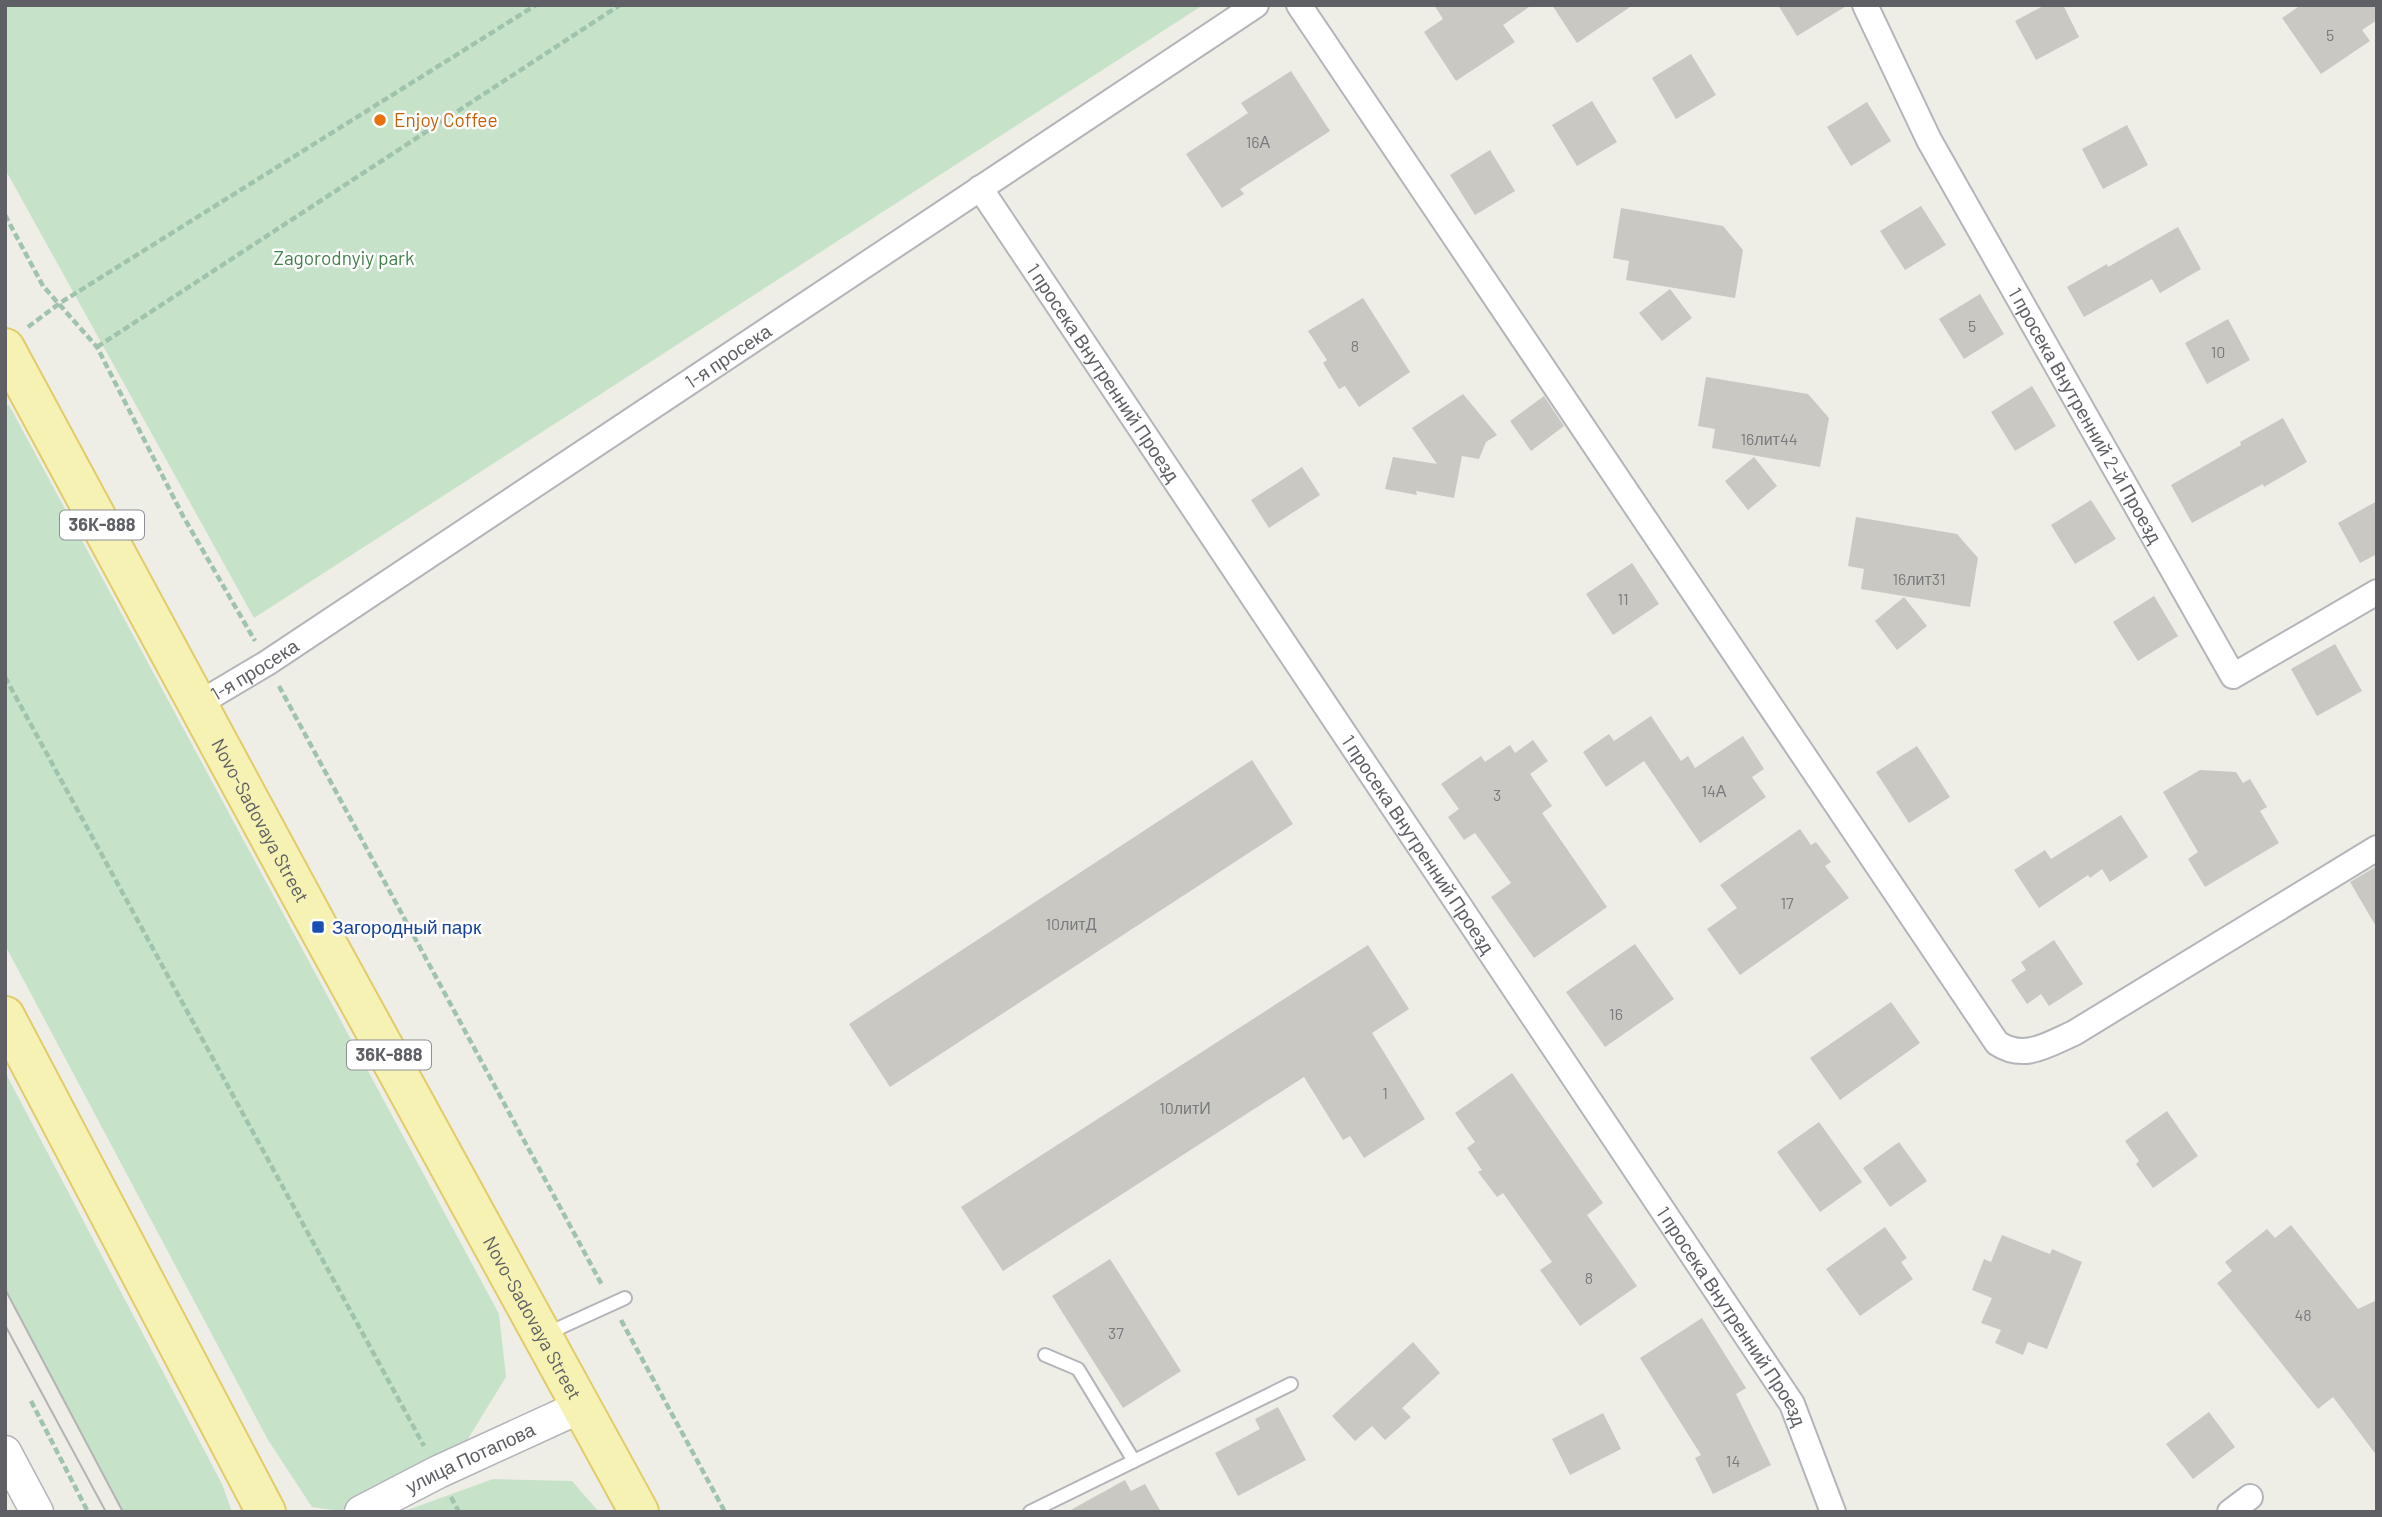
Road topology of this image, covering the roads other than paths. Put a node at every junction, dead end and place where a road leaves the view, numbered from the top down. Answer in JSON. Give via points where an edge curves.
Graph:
{"nodes":[{"id":1,"x":1256,"y":5,"type":"edge"},
{"id":2,"x":1299,"y":5,"type":"edge"},
{"id":3,"x":1865,"y":5,"type":"edge"},
{"id":4,"x":980,"y":188,"type":"junction"},
{"id":5,"x":16,"y":338,"type":"edge"},
{"id":6,"x":2377,"y":593,"type":"edge"},
{"id":7,"x":198,"y":704,"type":"junction"},
{"id":8,"x":2377,"y":848,"type":"edge"},
{"id":9,"x":5,"y":1016,"type":"edge"},
{"id":10,"x":625,"y":1298,"type":"dead end"},
{"id":11,"x":543,"y":1335,"type":"junction"},
{"id":12,"x":1045,"y":1355,"type":"dead end"},
{"id":13,"x":1291,"y":1384,"type":"dead end"},
{"id":14,"x":582,"y":1406,"type":"junction"},
{"id":15,"x":5,"y":1452,"type":"edge"},
{"id":16,"x":1134,"y":1461,"type":"junction"},
{"id":17,"x":2250,"y":1497,"type":"dead end"},
{"id":18,"x":30,"y":1510,"type":"edge"},
{"id":19,"x":266,"y":1512,"type":"edge"},
{"id":20,"x":361,"y":1512,"type":"edge"},
{"id":21,"x":639,"y":1512,"type":"edge"},
{"id":22,"x":1030,"y":1512,"type":"edge"},
{"id":23,"x":1833,"y":1512,"type":"edge"},
{"id":24,"x":2230,"y":1512,"type":"edge"}],
"edges":[{"from":1,"to":4,"type":"street","name":"1-я просека"},
{"from":2,"to":8,"type":"street","via":[[1997,1043],[2022,1052],[2074,1033]]},
{"from":3,"to":6,"type":"street","name":"1 просека Внутренний 2-й Проезд","via":[[1929,140],[2232,676]]},
{"from":4,"to":7,"type":"street","name":"1-я просека","via":[[267,663]]},
{"from":4,"to":23,"type":"street","name":"1 просека Внутренний Проезд","via":[[1792,1404]]},
{"from":5,"to":7,"type":"main road","name":"Novo-Sadovaya Street","number":"36К-888"},
{"from":7,"to":11,"type":"main road","name":"Novo-Sadovaya Street","number":"36К-888"},
{"from":9,"to":19,"type":"main road"},
{"from":10,"to":11,"type":"lane"},
{"from":11,"to":14,"type":"main road","name":"Novo-Sadovaya Street","number":"36К-888"},
{"from":12,"to":16,"type":"lane","via":[[1078,1369]]},
{"from":13,"to":16,"type":"lane"},
{"from":14,"to":20,"type":"street","name":"улица Потапова"},
{"from":14,"to":21,"type":"main road","name":"Novo-Sadovaya Street","number":"36К-888"},
{"from":15,"to":18,"type":"street"},
{"from":16,"to":22,"type":"lane"},
{"from":17,"to":24,"type":"street"}]}
